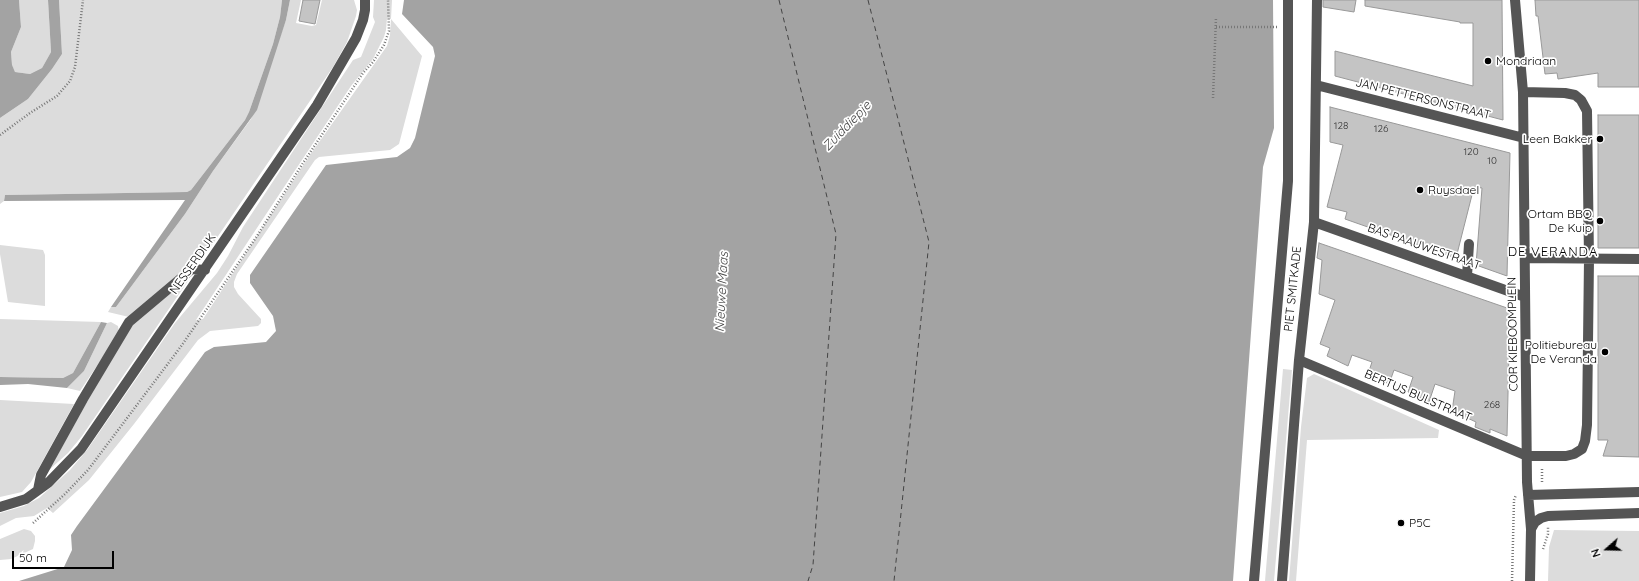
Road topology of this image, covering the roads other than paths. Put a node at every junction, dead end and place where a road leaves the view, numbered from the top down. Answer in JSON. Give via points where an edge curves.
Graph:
{"nodes":[{"id":1,"x":1288,"y":0,"type":"edge"},
{"id":2,"x":1316,"y":0,"type":"edge"},
{"id":3,"x":1515,"y":0,"type":"edge"},
{"id":4,"x":364,"y":1,"type":"edge"},
{"id":5,"x":1316,"y":85,"type":"junction"},
{"id":6,"x":1523,"y":92,"type":"junction"},
{"id":7,"x":1524,"y":138,"type":"junction"},
{"id":8,"x":1314,"y":222,"type":"junction"},
{"id":9,"x":1469,"y":244,"type":"dead end"},
{"id":10,"x":1525,"y":258,"type":"junction"},
{"id":11,"x":1589,"y":259,"type":"junction"},
{"id":12,"x":1639,"y":259,"type":"edge"},
{"id":13,"x":205,"y":270,"type":"junction"},
{"id":14,"x":1467,"y":276,"type":"junction"},
{"id":15,"x":1525,"y":297,"type":"junction"},
{"id":16,"x":1298,"y":360,"type":"junction"},
{"id":17,"x":1527,"y":456,"type":"junction"},
{"id":18,"x":38,"y":490,"type":"junction"},
{"id":19,"x":1639,"y":492,"type":"edge"},
{"id":20,"x":1528,"y":495,"type":"junction"},
{"id":21,"x":0,"y":507,"type":"edge"},
{"id":22,"x":1639,"y":513,"type":"edge"},
{"id":23,"x":1531,"y":529,"type":"junction"},
{"id":24,"x":1254,"y":581,"type":"edge"},
{"id":25,"x":1282,"y":581,"type":"edge"},
{"id":26,"x":1530,"y":581,"type":"edge"}],
"edges":[{"from":1,"to":24,"type":"street","name":"PIET SMITKADE","via":[[1288,181]]},
{"from":2,"to":5,"type":"street","name":"PIET SMITKADE"},
{"from":3,"to":6,"type":"street","name":"COR KIEBOOMPLEIN"},
{"from":4,"to":13,"type":"street","name":"NESSERDIJK","via":[[363,20],[344,60],[317,105]]},
{"from":5,"to":7,"type":"street","name":"JAN PETTERSONSTRAAT"},
{"from":5,"to":8,"type":"street","name":"PIET SMITKADE"},
{"from":6,"to":7,"type":"street","name":"COR KIEBOOMPLEIN"},
{"from":6,"to":11,"type":"street","via":[[1575,95],[1587,111]]},
{"from":7,"to":10,"type":"street","name":"COR KIEBOOMPLEIN"},
{"from":8,"to":14,"type":"street","name":"BAS PAAUWESTRAAT"},
{"from":8,"to":16,"type":"street","name":"PIET SMITKADE"},
{"from":9,"to":14,"type":"street"},
{"from":10,"to":11,"type":"street"},
{"from":10,"to":15,"type":"street","name":"COR KIEBOOMPLEIN"},
{"from":11,"to":12,"type":"street"},
{"from":11,"to":17,"type":"street","via":[[1585,441],[1582,449],[1571,455]]},
{"from":13,"to":18,"type":"street","name":"NESSERDIJK","via":[[81,449]]},
{"from":13,"to":18,"type":"street","via":[[192,269],[129,322],[41,475]]},
{"from":14,"to":15,"type":"street","name":"BAS PAAUWESTRAAT"},
{"from":15,"to":17,"type":"street","name":"COR KIEBOOMPLEIN"},
{"from":16,"to":17,"type":"street","name":"BERTUS BULSTRAAT"},
{"from":16,"to":25,"type":"street","name":"PIET SMITKADE"},
{"from":17,"to":20,"type":"street","name":"COR KIEBOOMPLEIN"},
{"from":18,"to":21,"type":"street","name":"NESSERDIJK","via":[[26,499]]},
{"from":19,"to":20,"type":"street"},
{"from":20,"to":23,"type":"street","name":"COR KIEBOOMPLEIN"},
{"from":22,"to":23,"type":"street","via":[[1548,516],[1535,522]]},
{"from":23,"to":26,"type":"street","name":"COR KIEBOOMPLEIN"}]}
